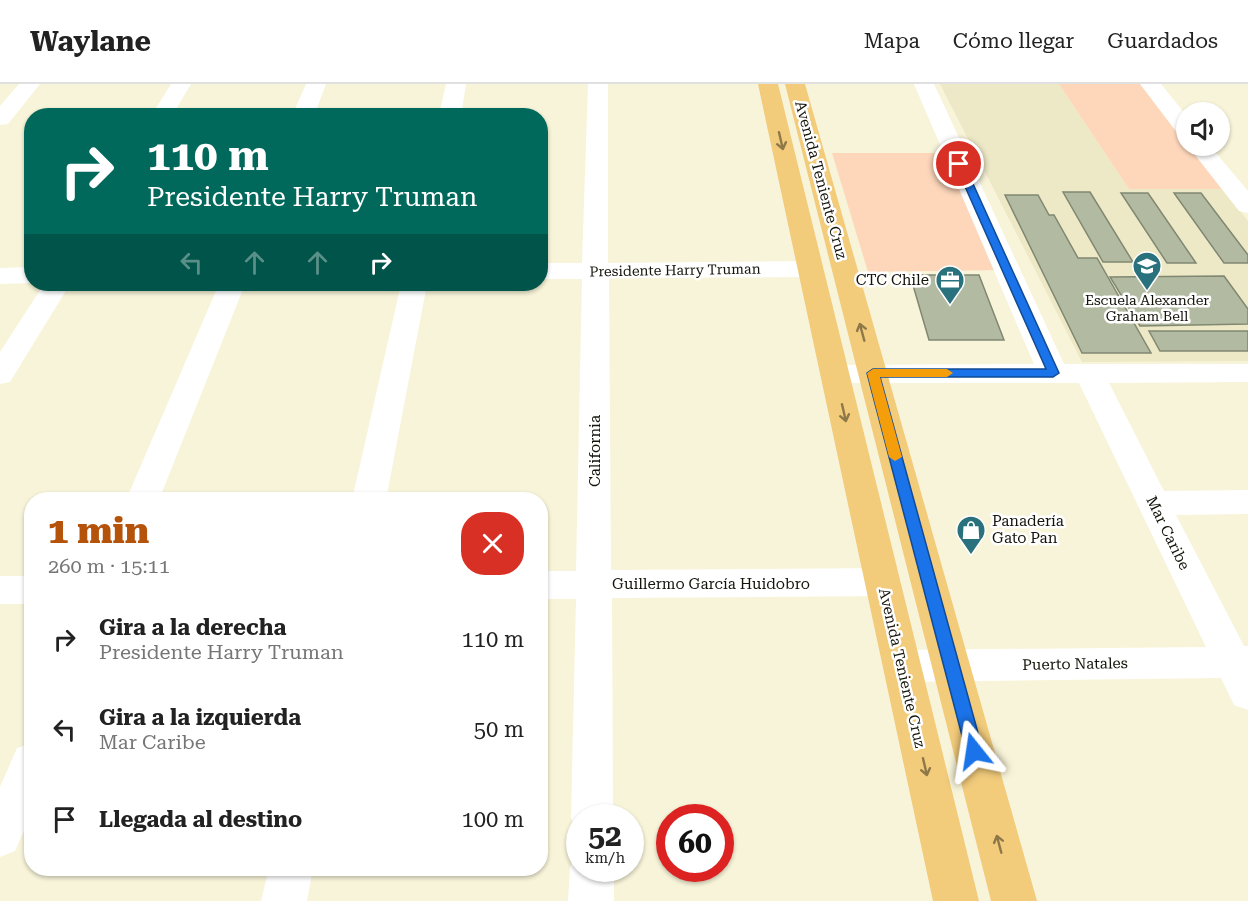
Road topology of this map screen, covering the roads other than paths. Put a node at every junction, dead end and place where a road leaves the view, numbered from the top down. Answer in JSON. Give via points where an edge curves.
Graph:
{"nodes":[{"id":1,"x":30,"y":84,"type":"edge"},
{"id":2,"x":181,"y":84,"type":"edge"},
{"id":3,"x":316,"y":84,"type":"edge"},
{"id":4,"x":456,"y":84,"type":"edge"},
{"id":5,"x":597,"y":84,"type":"edge"},
{"id":6,"x":768,"y":84,"type":"edge"},
{"id":7,"x":795,"y":84,"type":"edge"},
{"id":8,"x":924,"y":84,"type":"edge"},
{"id":9,"x":1150,"y":84,"type":"edge"},
{"id":10,"x":166,"y":108,"type":"edge"},
{"id":11,"x":306,"y":108,"type":"edge"},
{"id":12,"x":452,"y":108,"type":"edge"},
{"id":13,"x":1176,"y":116,"type":"edge"},
{"id":14,"x":0,"y":119,"type":"edge"},
{"id":15,"x":1210,"y":156,"type":"edge"},
{"id":16,"x":1238,"y":182,"type":"edge"},
{"id":17,"x":1248,"y":206,"type":"edge"},
{"id":18,"x":811,"y":268,"type":"junction"},
{"id":19,"x":594,"y":270,"type":"junction"},
{"id":20,"x":548,"y":271,"type":"edge"},
{"id":21,"x":24,"y":275,"type":"edge"},
{"id":22,"x":0,"y":276,"type":"edge"},
{"id":23,"x":53,"y":291,"type":"edge"},
{"id":24,"x":229,"y":291,"type":"edge"},
{"id":25,"x":413,"y":291,"type":"edge"},
{"id":26,"x":873,"y":373,"type":"junction"},
{"id":27,"x":1053,"y":373,"type":"junction"},
{"id":28,"x":1089,"y":373,"type":"junction"},
{"id":29,"x":1248,"y":373,"type":"edge"},
{"id":30,"x":835,"y":374,"type":"junction"},
{"id":31,"x":0,"y":375,"type":"edge"},
{"id":32,"x":145,"y":492,"type":"edge"},
{"id":33,"x":371,"y":492,"type":"edge"},
{"id":34,"x":1248,"y":502,"type":"edge"},
{"id":35,"x":1153,"y":503,"type":"junction"},
{"id":36,"x":883,"y":582,"type":"junction"},
{"id":37,"x":548,"y":585,"type":"edge"},
{"id":38,"x":595,"y":585,"type":"junction"},
{"id":39,"x":0,"y":590,"type":"edge"},
{"id":40,"x":24,"y":590,"type":"edge"},
{"id":41,"x":951,"y":665,"type":"junction"},
{"id":42,"x":902,"y":666,"type":"junction"},
{"id":43,"x":1243,"y":673,"type":"edge"},
{"id":44,"x":24,"y":780,"type":"edge"},
{"id":45,"x":592,"y":804,"type":"edge"},
{"id":46,"x":0,"y":836,"type":"edge"},
{"id":47,"x":289,"y":876,"type":"edge"},
{"id":48,"x":592,"y":882,"type":"edge"},
{"id":49,"x":284,"y":901,"type":"edge"},
{"id":50,"x":591,"y":901,"type":"edge"},
{"id":51,"x":956,"y":901,"type":"edge"},
{"id":52,"x":1014,"y":901,"type":"edge"}],
"edges":[{"from":1,"to":14,"type":"street"},
{"from":2,"to":10,"type":"street"},
{"from":3,"to":11,"type":"street"},
{"from":4,"to":12,"type":"street"},
{"from":5,"to":19,"type":"street","name":"California"},
{"from":6,"to":18,"type":"main road","name":"Avenida Teniente Cruz","one_way":true},
{"from":26,"to":7,"type":"main road","name":"Avenida Teniente Cruz","one_way":true},
{"from":8,"to":27,"type":"street"},
{"from":9,"to":13,"type":"street"},
{"from":15,"to":16,"type":"street"},
{"from":16,"to":17,"type":"street"},
{"from":18,"to":19,"type":"street","name":"Presidente Harry Truman"},
{"from":18,"to":30,"type":"main road","name":"Avenida Teniente Cruz"},
{"from":19,"to":20,"type":"street","name":"Presidente Harry Truman"},
{"from":19,"to":38,"type":"street","name":"California"},
{"from":21,"to":22,"type":"street"},
{"from":23,"to":31,"type":"street"},
{"from":24,"to":32,"type":"street"},
{"from":25,"to":33,"type":"street"},
{"from":26,"to":27,"type":"street"},
{"from":26,"to":30,"type":"street"},
{"from":26,"to":41,"type":"main road","name":"Avenida Teniente Cruz"},
{"from":27,"to":28,"type":"street"},
{"from":28,"to":29,"type":"street"},
{"from":28,"to":35,"type":"street","name":"Mar Caribe"},
{"from":30,"to":36,"type":"main road","name":"Avenida Teniente Cruz","one_way":true},
{"from":34,"to":35,"type":"street"},
{"from":35,"to":43,"type":"street","name":"Mar Caribe"},
{"from":36,"to":38,"type":"street","name":"Guillermo García Huidobro"},
{"from":36,"to":42,"type":"main road","name":"Avenida Teniente Cruz"},
{"from":37,"to":38,"type":"street","name":"Guillermo García Huidobro"},
{"from":38,"to":45,"type":"street","name":"California"},
{"from":39,"to":40,"type":"street"},
{"from":41,"to":42,"type":"street","name":"Puerto Natales"},
{"from":41,"to":43,"type":"street","name":"Puerto Natales"},
{"from":52,"to":41,"type":"main road","name":"Avenida Teniente Cruz","one_way":true},
{"from":42,"to":51,"type":"main road","name":"Avenida Teniente Cruz","one_way":true},
{"from":44,"to":46,"type":"street"},
{"from":47,"to":49,"type":"street"},
{"from":48,"to":50,"type":"street"}]}
